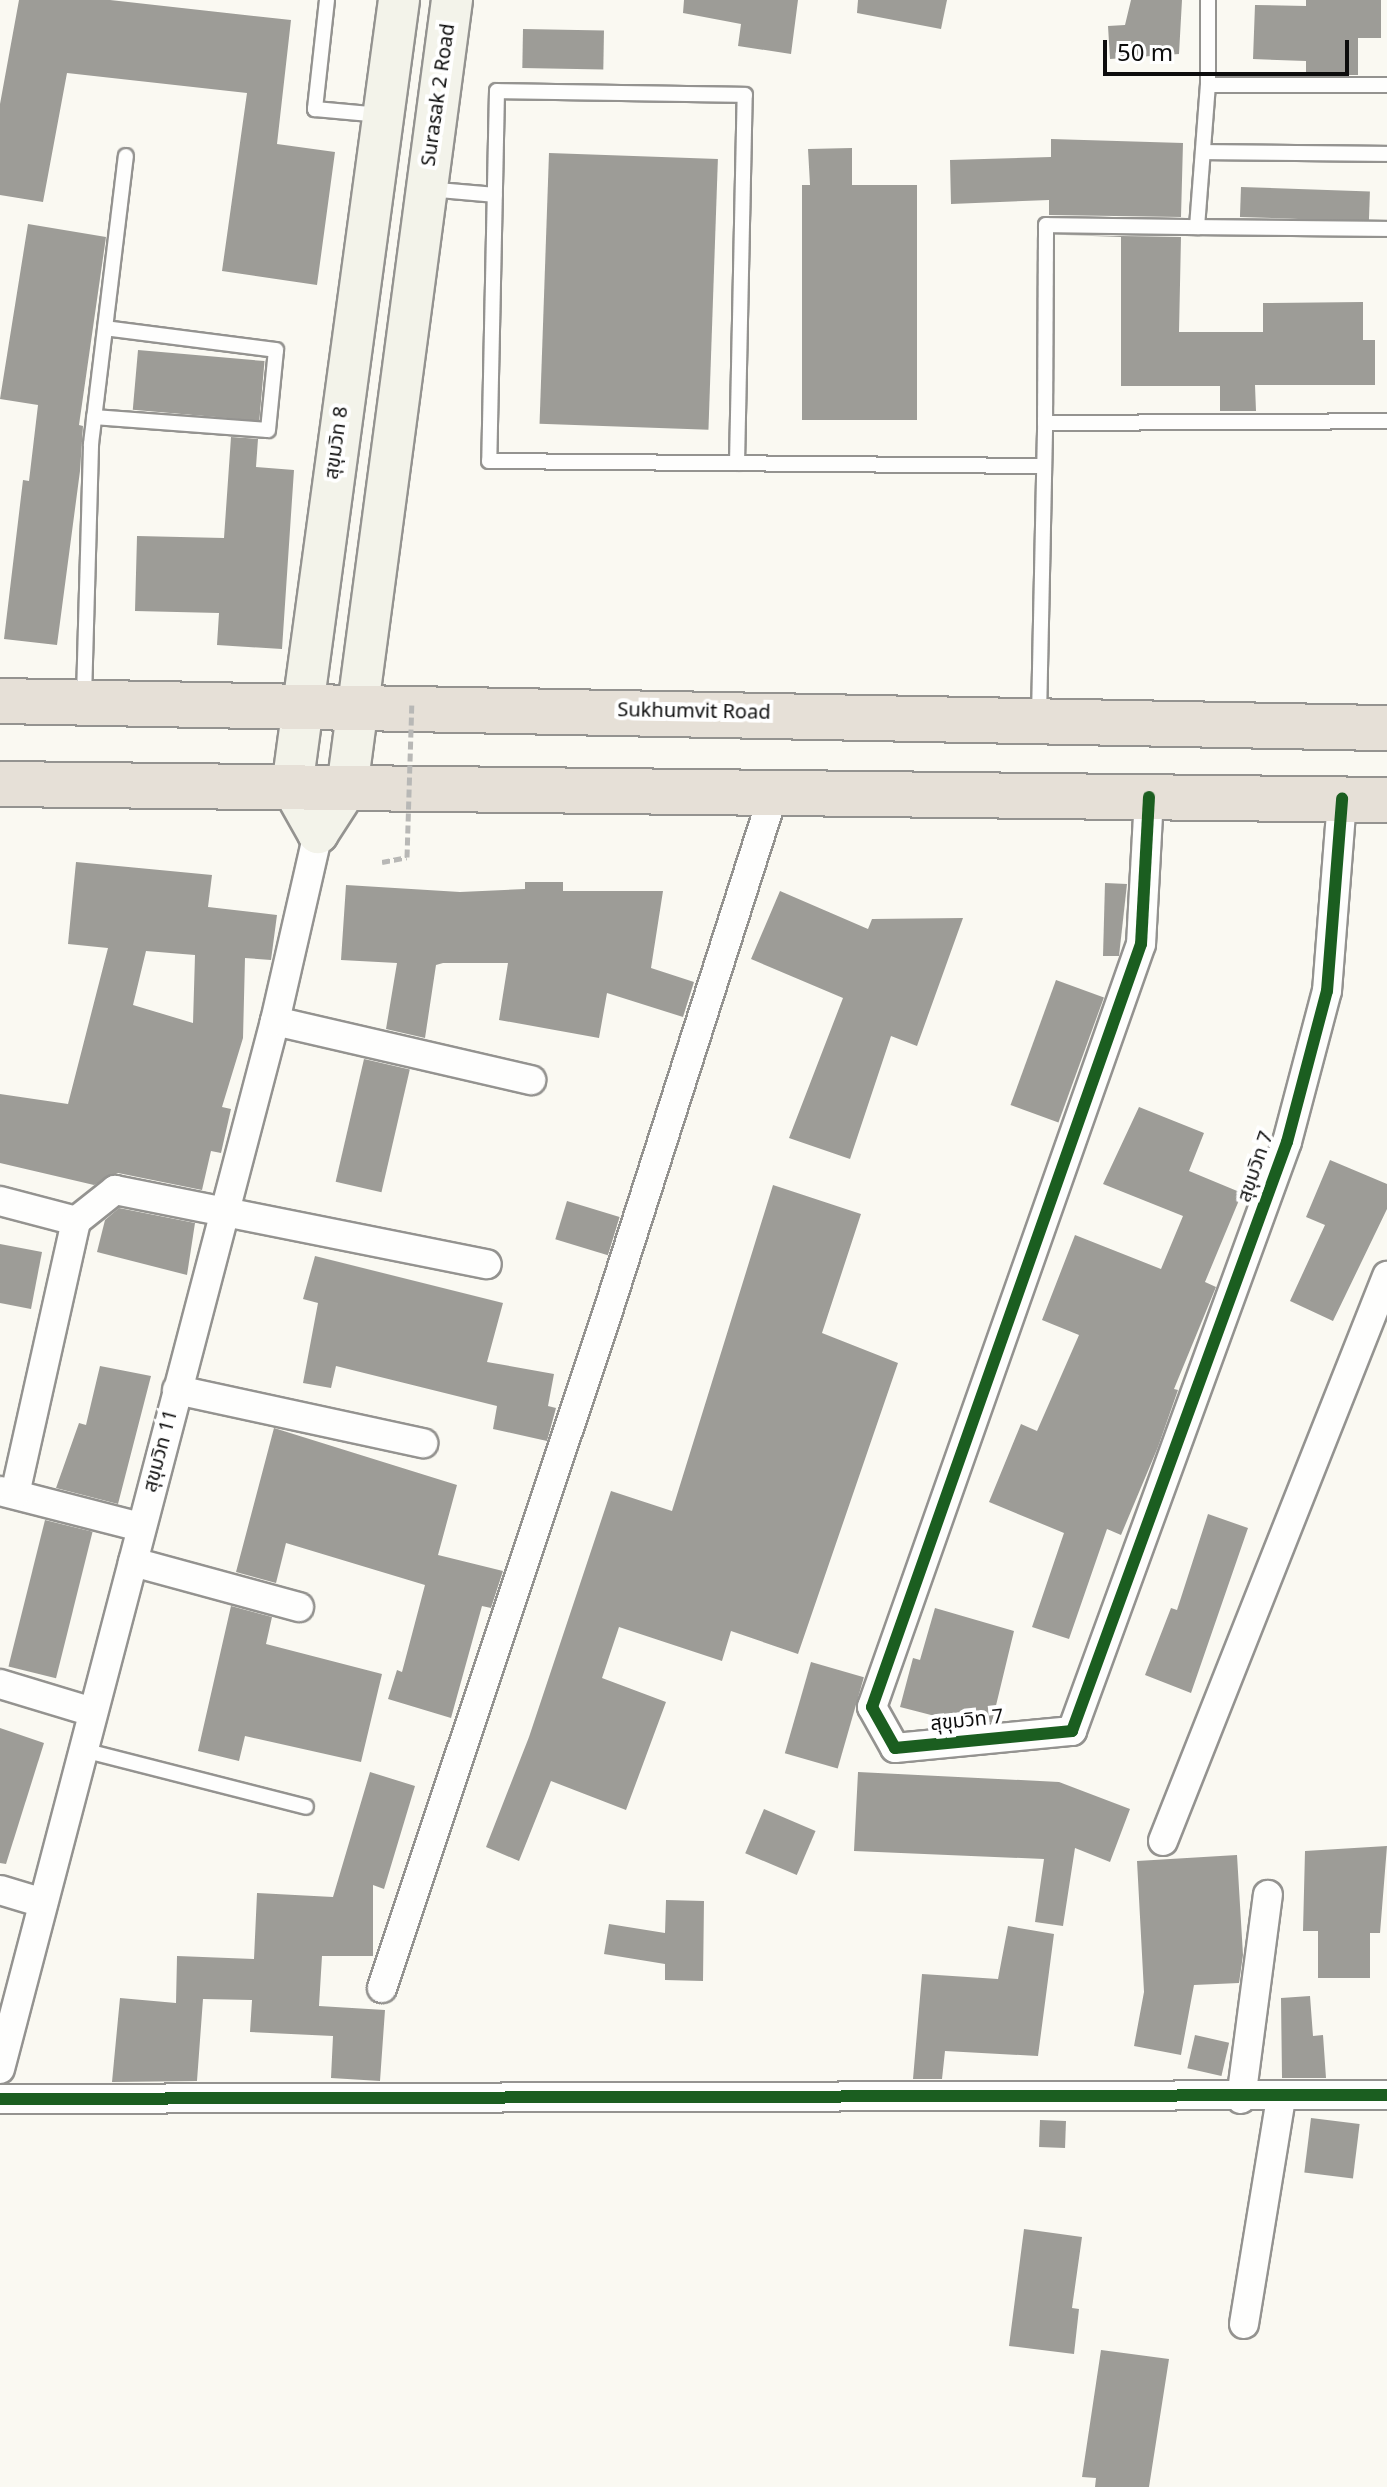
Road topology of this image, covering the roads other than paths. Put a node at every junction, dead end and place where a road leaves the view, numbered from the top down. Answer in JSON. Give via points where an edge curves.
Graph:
{"nodes":[{"id":1,"x":327,"y":0,"type":"edge"},
{"id":2,"x":399,"y":0,"type":"edge"},
{"id":3,"x":452,"y":0,"type":"edge"},
{"id":4,"x":1208,"y":0,"type":"edge"},
{"id":5,"x":1208,"y":85,"type":"junction"},
{"id":6,"x":1387,"y":85,"type":"edge"},
{"id":7,"x":382,"y":115,"type":"junction"},
{"id":8,"x":1205,"y":152,"type":"junction"},
{"id":9,"x":1387,"y":154,"type":"edge"},
{"id":10,"x":126,"y":156,"type":"dead end"},
{"id":11,"x":374,"y":182,"type":"junction"},
{"id":12,"x":426,"y":189,"type":"junction"},
{"id":13,"x":495,"y":195,"type":"junction"},
{"id":14,"x":1197,"y":227,"type":"junction"},
{"id":15,"x":1387,"y":229,"type":"edge"},
{"id":16,"x":105,"y":328,"type":"junction"},
{"id":17,"x":94,"y":417,"type":"junction"},
{"id":18,"x":1387,"y":421,"type":"edge"},
{"id":19,"x":1045,"y":423,"type":"junction"},
{"id":20,"x":737,"y":463,"type":"junction"},
{"id":21,"x":1044,"y":466,"type":"junction"},
{"id":22,"x":0,"y":701,"type":"edge"},
{"id":23,"x":84,"y":701,"type":"junction"},
{"id":24,"x":300,"y":704,"type":"junction"},
{"id":25,"x":357,"y":705,"type":"junction"},
{"id":26,"x":1039,"y":720,"type":"junction"},
{"id":27,"x":1387,"y":728,"type":"edge"},
{"id":28,"x":0,"y":784,"type":"edge"},
{"id":29,"x":292,"y":787,"type":"junction"},
{"id":30,"x":347,"y":788,"type":"junction"},
{"id":31,"x":774,"y":792,"type":"junction"},
{"id":32,"x":1149,"y":797,"type":"junction"},
{"id":33,"x":1342,"y":799,"type":"junction"},
{"id":34,"x":1387,"y":800,"type":"edge"},
{"id":35,"x":318,"y":833,"type":"junction"},
{"id":36,"x":275,"y":1021,"type":"junction"},
{"id":37,"x":531,"y":1080,"type":"dead end"},
{"id":38,"x":0,"y":1201,"type":"edge"},
{"id":39,"x":223,"y":1211,"type":"junction"},
{"id":40,"x":76,"y":1221,"type":"junction"},
{"id":41,"x":487,"y":1264,"type":"dead end"},
{"id":42,"x":1387,"y":1276,"type":"edge"},
{"id":43,"x":177,"y":1390,"type":"junction"},
{"id":44,"x":423,"y":1443,"type":"dead end"},
{"id":45,"x":7,"y":1493,"type":"edge"},
{"id":46,"x":140,"y":1527,"type":"junction"},
{"id":47,"x":133,"y":1562,"type":"junction"},
{"id":48,"x":299,"y":1607,"type":"dead end"},
{"id":49,"x":0,"y":1684,"type":"edge"},
{"id":50,"x":93,"y":1712,"type":"junction"},
{"id":51,"x":83,"y":1750,"type":"junction"},
{"id":52,"x":306,"y":1807,"type":"dead end"},
{"id":53,"x":1163,"y":1841,"type":"dead end"},
{"id":54,"x":0,"y":1890,"type":"edge"},
{"id":55,"x":1268,"y":1895,"type":"dead end"},
{"id":56,"x":43,"y":1903,"type":"junction"},
{"id":57,"x":382,"y":1988,"type":"dead end"},
{"id":58,"x":0,"y":2069,"type":"edge"},
{"id":59,"x":1387,"y":2095,"type":"edge"},
{"id":60,"x":0,"y":2099,"type":"edge"},
{"id":61,"x":1241,"y":2099,"type":"junction"},
{"id":62,"x":1281,"y":2099,"type":"junction"},
{"id":63,"x":1244,"y":2324,"type":"dead end"}],
"edges":[{"from":1,"to":7,"type":"lane","via":[[315,109]]},
{"from":2,"to":7,"type":"main road"},
{"from":3,"to":12,"type":"main road","name":"Surasak 2 Road"},
{"from":4,"to":5,"type":"lane"},
{"from":5,"to":6,"type":"lane"},
{"from":5,"to":8,"type":"lane"},
{"from":7,"to":11,"type":"main road"},
{"from":8,"to":9,"type":"lane"},
{"from":8,"to":14,"type":"lane"},
{"from":10,"to":16,"type":"lane"},
{"from":11,"to":12,"type":"main road"},
{"from":11,"to":24,"type":"main road","name":"สุขุมวิท 8"},
{"from":12,"to":13,"type":"lane"},
{"from":12,"to":25,"type":"main road"},
{"from":13,"to":20,"type":"lane","via":[[489,461]]},
{"from":13,"to":20,"type":"lane","via":[[497,91],[745,95]]},
{"from":14,"to":15,"type":"lane"},
{"from":14,"to":19,"type":"lane","via":[[1046,225]]},
{"from":16,"to":17,"type":"lane"},
{"from":16,"to":17,"type":"lane","via":[[276,350],[268,430]]},
{"from":17,"to":23,"type":"lane"},
{"from":18,"to":19,"type":"lane"},
{"from":19,"to":21,"type":"lane"},
{"from":20,"to":21,"type":"lane"},
{"from":21,"to":26,"type":"lane"},
{"from":22,"to":23,"type":"highway","name":"Sukhumvit Road"},
{"from":23,"to":24,"type":"highway","name":"Sukhumvit Road"},
{"from":24,"to":25,"type":"highway","name":"Sukhumvit Road"},
{"from":24,"to":29,"type":"main road"},
{"from":25,"to":26,"type":"highway","name":"Sukhumvit Road"},
{"from":25,"to":30,"type":"main road","name":"สุขุมวิท 11"},
{"from":26,"to":27,"type":"highway","name":"Sukhumvit Road"},
{"from":28,"to":29,"type":"highway"},
{"from":29,"to":30,"type":"highway"},
{"from":29,"to":35,"type":"main road"},
{"from":30,"to":31,"type":"highway"},
{"from":30,"to":35,"type":"main road","name":"สุขุมวิท 11"},
{"from":31,"to":32,"type":"highway"},
{"from":31,"to":57,"type":"street"},
{"from":32,"to":33,"type":"highway"},
{"from":32,"to":33,"type":"street","name":"สุขุมวิท 7","via":[[1141,944],[872,1707],[895,1748],[1072,1731],[1287,1142],[1327,991]]},
{"from":33,"to":34,"type":"highway"},
{"from":35,"to":36,"type":"street","name":"สุขุมวิท 11"},
{"from":36,"to":37,"type":"street"},
{"from":36,"to":39,"type":"street","name":"สุขุมวิท 11"},
{"from":38,"to":40,"type":"street"},
{"from":39,"to":40,"type":"street","via":[[115,1190]]},
{"from":39,"to":41,"type":"street"},
{"from":39,"to":43,"type":"street","name":"สุขุมวิท 11"},
{"from":40,"to":45,"type":"street"},
{"from":42,"to":53,"type":"street"},
{"from":43,"to":44,"type":"street"},
{"from":43,"to":46,"type":"street","name":"สุขุมวิท 11"},
{"from":45,"to":46,"type":"street"},
{"from":46,"to":47,"type":"street","name":"สุขุมวิท 11"},
{"from":47,"to":48,"type":"street"},
{"from":47,"to":50,"type":"street","name":"สุขุมวิท 11"},
{"from":49,"to":50,"type":"street"},
{"from":50,"to":51,"type":"street","name":"สุขุมวิท 11"},
{"from":51,"to":52,"type":"lane"},
{"from":51,"to":56,"type":"street","name":"สุขุมวิท 11"},
{"from":54,"to":56,"type":"street"},
{"from":55,"to":61,"type":"street"},
{"from":56,"to":58,"type":"street","name":"สุขุมวิท 11"},
{"from":59,"to":62,"type":"street"},
{"from":60,"to":61,"type":"street"},
{"from":61,"to":62,"type":"street"},
{"from":62,"to":63,"type":"street"}]}
